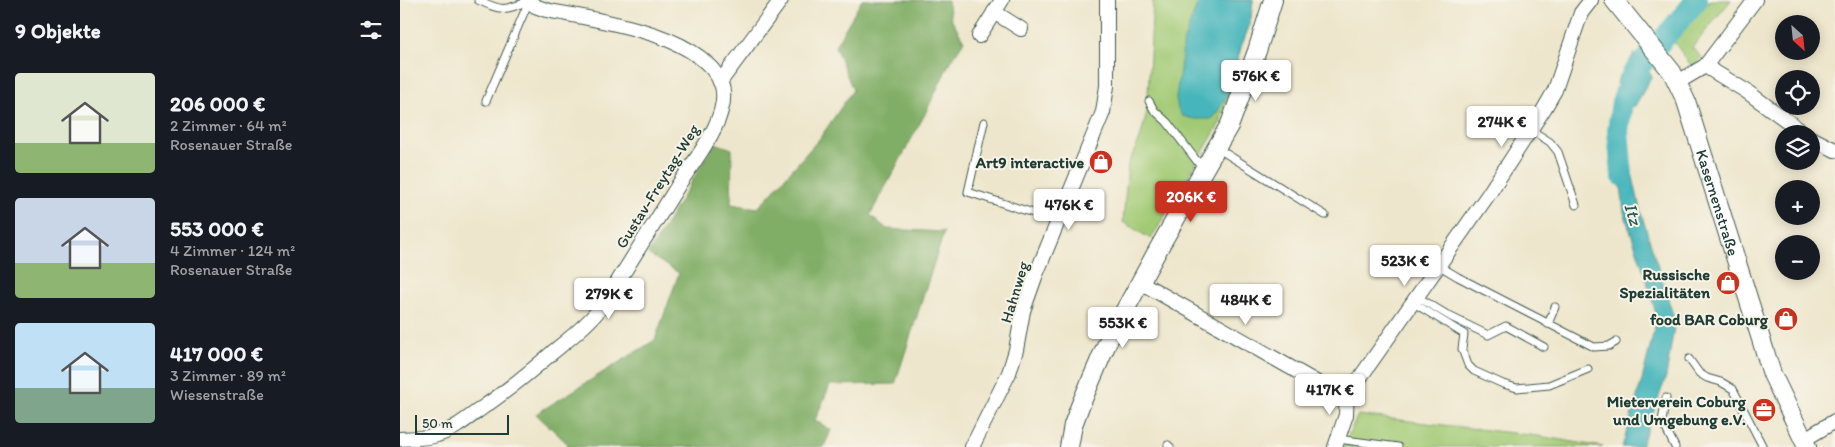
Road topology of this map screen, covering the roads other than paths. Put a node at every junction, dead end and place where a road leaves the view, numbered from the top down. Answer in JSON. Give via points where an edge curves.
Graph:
{"nodes":[{"id":1,"x":478,"y":0,"type":"edge"},
{"id":2,"x":781,"y":0,"type":"edge"},
{"id":3,"x":1107,"y":0,"type":"edge"},
{"id":4,"x":1274,"y":0,"type":"edge"},
{"id":5,"x":1591,"y":0,"type":"edge"},
{"id":6,"x":1614,"y":0,"type":"edge"},
{"id":7,"x":1755,"y":0,"type":"edge"},
{"id":8,"x":528,"y":1,"type":"edge"},
{"id":9,"x":998,"y":6,"type":"edge"},
{"id":10,"x":1020,"y":29,"type":"dead end"},
{"id":11,"x":979,"y":36,"type":"dead end"},
{"id":12,"x":1705,"y":66,"type":"junction"},
{"id":13,"x":1675,"y":77,"type":"junction"},
{"id":14,"x":720,"y":82,"type":"junction"},
{"id":15,"x":486,"y":101,"type":"dead end"},
{"id":16,"x":1149,"y":101,"type":"dead end"},
{"id":17,"x":984,"y":122,"type":"dead end"},
{"id":18,"x":1793,"y":125,"type":"edge"},
{"id":19,"x":1531,"y":130,"type":"junction"},
{"id":20,"x":1820,"y":142,"type":"edge"},
{"id":21,"x":1216,"y":148,"type":"junction"},
{"id":22,"x":1835,"y":150,"type":"edge"},
{"id":23,"x":1204,"y":170,"type":"junction"},
{"id":24,"x":1576,"y":205,"type":"dead end"},
{"id":25,"x":1325,"y":215,"type":"dead end"},
{"id":26,"x":1058,"y":221,"type":"junction"},
{"id":27,"x":1438,"y":265,"type":"junction"},
{"id":28,"x":1140,"y":282,"type":"junction"},
{"id":29,"x":1414,"y":299,"type":"junction"},
{"id":30,"x":1556,"y":307,"type":"dead end"},
{"id":31,"x":1548,"y":324,"type":"junction"},
{"id":32,"x":1616,"y":342,"type":"dead end"},
{"id":33,"x":1544,"y":347,"type":"dead end"},
{"id":34,"x":1689,"y":359,"type":"dead end"},
{"id":35,"x":1588,"y":369,"type":"dead end"},
{"id":36,"x":1347,"y":389,"type":"junction"},
{"id":37,"x":1666,"y":398,"type":"dead end"},
{"id":38,"x":1835,"y":421,"type":"edge"},
{"id":39,"x":400,"y":439,"type":"edge"},
{"id":40,"x":1337,"y":443,"type":"edge"},
{"id":41,"x":1805,"y":443,"type":"edge"},
{"id":42,"x":972,"y":447,"type":"edge"},
{"id":43,"x":1069,"y":447,"type":"edge"},
{"id":44,"x":1398,"y":447,"type":"edge"},
{"id":45,"x":1675,"y":447,"type":"edge"},
{"id":46,"x":1763,"y":447,"type":"edge"}],
"edges":[{"from":1,"to":8,"type":"lane","via":[[503,10]]},
{"from":2,"to":14,"type":"street"},
{"from":3,"to":26,"type":"street","name":"Hahnweg","via":[[1107,86],[1103,112]]},
{"from":4,"to":21,"type":"street","via":[[1238,105]]},
{"from":5,"to":19,"type":"street","via":[[1581,13],[1555,90]]},
{"from":6,"to":13,"type":"street","name":"Kasernenstraße"},
{"from":7,"to":12,"type":"street"},
{"from":8,"to":14,"type":"street","via":[[546,10],[652,33],[681,45],[702,58]]},
{"from":8,"to":15,"type":"lane"},
{"from":9,"to":10,"type":"street"},
{"from":9,"to":11,"type":"street"},
{"from":12,"to":13,"type":"street"},
{"from":12,"to":18,"type":"street"},
{"from":13,"to":41,"type":"street","name":"Kasernenstraße","via":[[1686,101],[1772,374]]},
{"from":14,"to":39,"type":"street","name":"Gustav-Freytag-Weg","via":[[721,112],[707,141],[598,311],[510,388],[455,428],[425,438]]},
{"from":16,"to":23,"type":"lane"},
{"from":17,"to":26,"type":"lane","via":[[968,192]]},
{"from":19,"to":24,"type":"lane","via":[[1550,142],[1558,152]]},
{"from":19,"to":27,"type":"street"},
{"from":20,"to":22,"type":"street"},
{"from":21,"to":23,"type":"street"},
{"from":21,"to":25,"type":"lane"},
{"from":23,"to":28,"type":"street"},
{"from":26,"to":42,"type":"street","name":"Hahnweg","via":[[1034,277],[1009,373]]},
{"from":27,"to":29,"type":"street"},
{"from":27,"to":31,"type":"lane"},
{"from":28,"to":36,"type":"street","via":[[1323,386]]},
{"from":28,"to":43,"type":"street","via":[[1108,341],[1073,425]]},
{"from":29,"to":33,"type":"lane","via":[[1488,335],[1506,326]]},
{"from":29,"to":35,"type":"lane","via":[[1464,334],[1462,349],[1474,371],[1503,384],[1517,388],[1549,385]]},
{"from":29,"to":36,"type":"street","via":[[1357,382]]},
{"from":30,"to":31,"type":"lane"},
{"from":31,"to":32,"type":"lane","via":[[1594,347]]},
{"from":34,"to":46,"type":"lane","via":[[1707,378],[1733,389]]},
{"from":36,"to":40,"type":"street","via":[[1346,415]]},
{"from":37,"to":45,"type":"lane","via":[[1662,421]]},
{"from":38,"to":41,"type":"street"},
{"from":40,"to":44,"type":"lane"}]}
